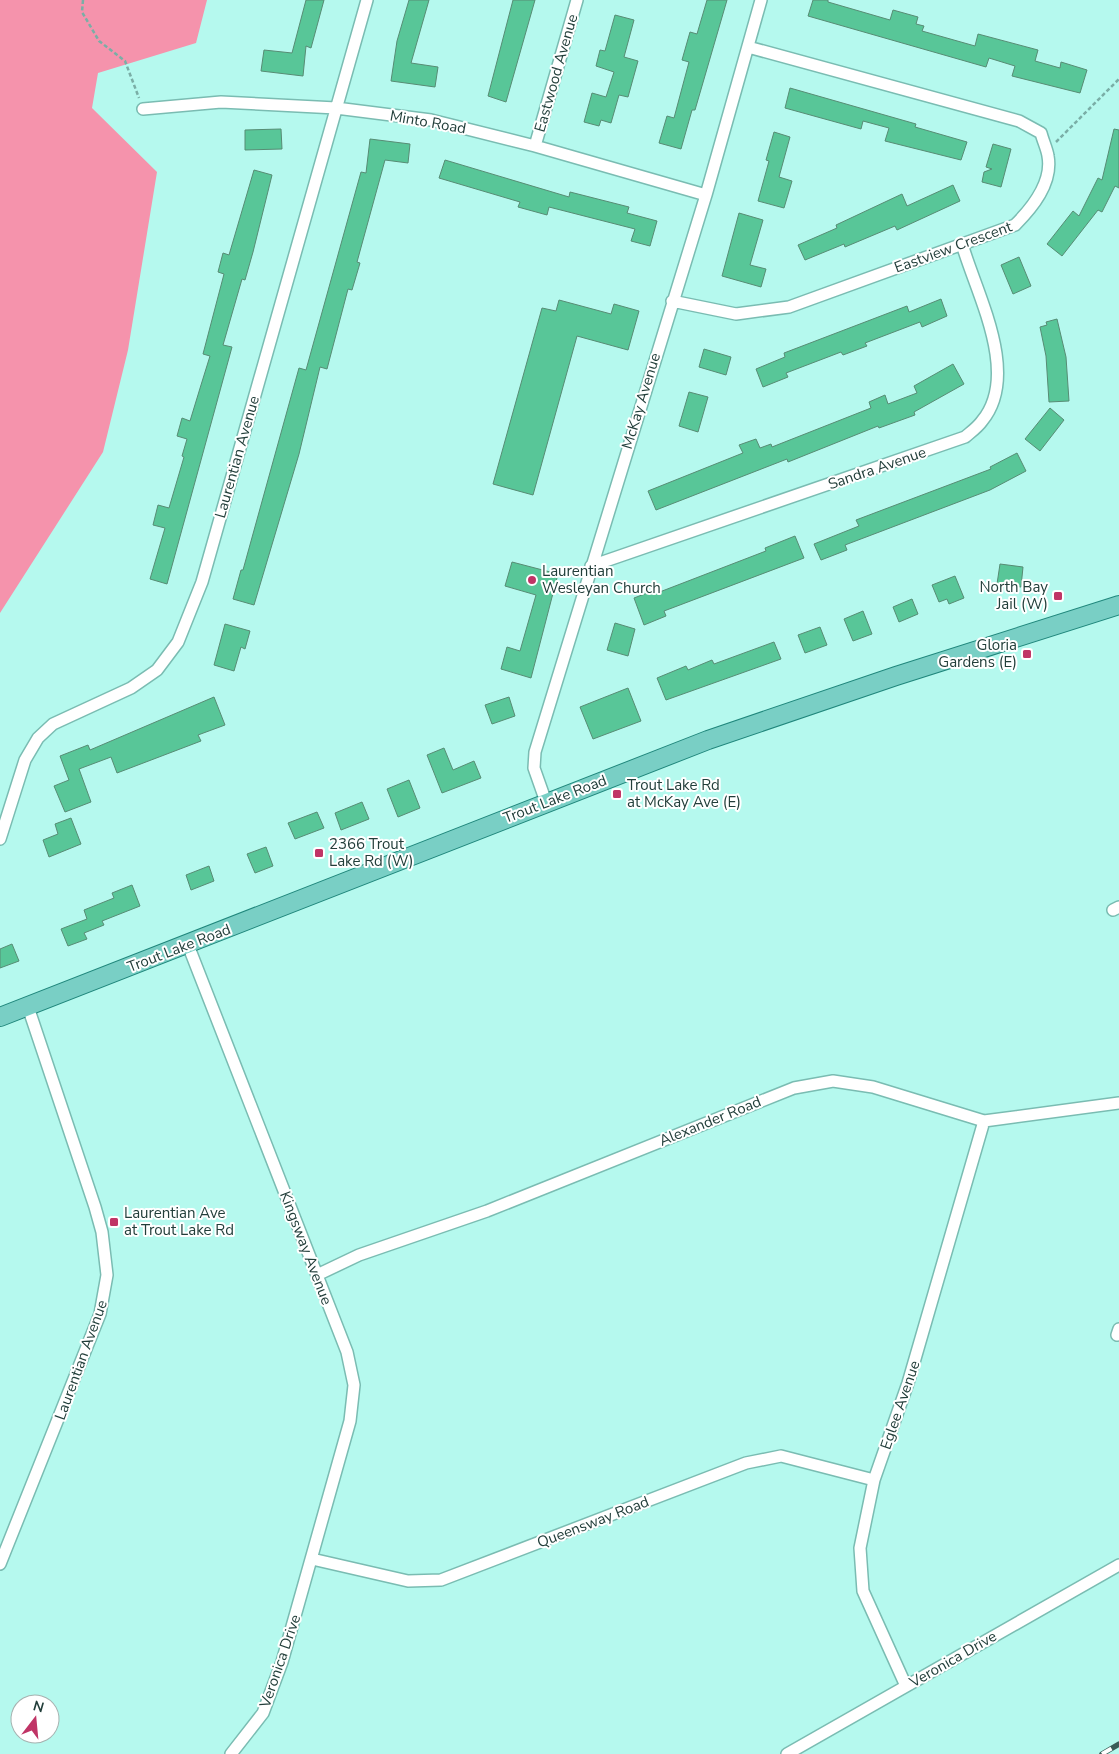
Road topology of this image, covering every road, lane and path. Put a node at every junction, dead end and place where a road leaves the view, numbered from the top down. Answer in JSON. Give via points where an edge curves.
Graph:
{"nodes":[{"id":1,"x":83,"y":0,"type":"edge"},
{"id":2,"x":366,"y":0,"type":"edge"},
{"id":3,"x":577,"y":0,"type":"edge"},
{"id":4,"x":761,"y":0,"type":"edge"},
{"id":5,"x":748,"y":46,"type":"junction"},
{"id":6,"x":1119,"y":78,"type":"edge"},
{"id":7,"x":336,"y":108,"type":"junction"},
{"id":8,"x":143,"y":110,"type":"joint"},
{"id":9,"x":535,"y":146,"type":"junction"},
{"id":10,"x":1046,"y":151,"type":"junction"},
{"id":11,"x":706,"y":195,"type":"junction"},
{"id":12,"x":962,"y":244,"type":"junction"},
{"id":13,"x":672,"y":301,"type":"junction"},
{"id":14,"x":591,"y":566,"type":"junction"},
{"id":15,"x":1119,"y":605,"type":"edge"},
{"id":16,"x":546,"y":802,"type":"junction"},
{"id":17,"x":0,"y":839,"type":"edge"},
{"id":18,"x":188,"y":945,"type":"junction"},
{"id":19,"x":28,"y":1007,"type":"junction"},
{"id":20,"x":0,"y":1017,"type":"edge"},
{"id":21,"x":1119,"y":1103,"type":"edge"},
{"id":22,"x":984,"y":1121,"type":"junction"},
{"id":23,"x":317,"y":1275,"type":"junction"},
{"id":24,"x":874,"y":1480,"type":"junction"},
{"id":25,"x":312,"y":1559,"type":"junction"},
{"id":26,"x":0,"y":1564,"type":"edge"},
{"id":27,"x":1119,"y":1565,"type":"edge"},
{"id":28,"x":906,"y":1686,"type":"junction"},
{"id":29,"x":231,"y":1754,"type":"edge"},
{"id":30,"x":787,"y":1754,"type":"edge"}],
"edges":[{"from":1,"to":8,"type":"path","via":[[82,12],[99,41],[125,61]]},
{"from":2,"to":7,"type":"street","name":"Laurentian Avenue"},
{"from":3,"to":9,"type":"street","name":"Eastwood Avenue"},
{"from":4,"to":5,"type":"street","name":"McKay Avenue"},
{"from":5,"to":10,"type":"street","via":[[1019,121],[1041,134]]},
{"from":5,"to":11,"type":"street","name":"McKay Avenue"},
{"from":6,"to":10,"type":"path"},
{"from":7,"to":8,"type":"street","name":"Minto Road","via":[[221,102]]},
{"from":7,"to":9,"type":"street","name":"Minto Road","via":[[430,120]]},
{"from":7,"to":17,"type":"street","name":"Laurentian Avenue","via":[[202,582],[178,642],[157,670],[131,688],[54,724],[38,738],[25,760]]},
{"from":9,"to":11,"type":"street","name":"Minto Road"},
{"from":10,"to":12,"type":"street","name":"Eastview Crescent","via":[[1044,184],[1034,206],[1015,225]]},
{"from":11,"to":13,"type":"street","name":"McKay Avenue"},
{"from":12,"to":13,"type":"street","name":"Eastview Crescent","via":[[790,307],[736,314]]},
{"from":12,"to":14,"type":"street","name":"Sandra Avenue","via":[[996,349],[998,374],[994,399],[983,420],[965,437]]},
{"from":13,"to":14,"type":"street","name":"McKay Avenue"},
{"from":14,"to":16,"type":"street","name":"McKay Avenue","via":[[535,752],[534,768]]},
{"from":15,"to":16,"type":"main road","name":"Trout Lake Road","via":[[708,740]]},
{"from":16,"to":18,"type":"main road","name":"Trout Lake Road"},
{"from":18,"to":19,"type":"main road","name":"Trout Lake Road"},
{"from":18,"to":23,"type":"street","name":"Kingsway Avenue"},
{"from":19,"to":20,"type":"main road","name":"Trout Lake Road"},
{"from":19,"to":26,"type":"street","name":"Laurentian Avenue","via":[[95,1207],[102,1232],[107,1275],[93,1336]]},
{"from":21,"to":22,"type":"street","name":"Alexander Road"},
{"from":22,"to":23,"type":"street","name":"Alexander Road","via":[[873,1087],[833,1081],[794,1088],[487,1211],[358,1255]]},
{"from":22,"to":24,"type":"street","name":"Eglee Avenue","via":[[908,1383]]},
{"from":23,"to":25,"type":"street","name":"Kingsway Avenue","via":[[347,1352],[354,1385],[350,1421]]},
{"from":24,"to":25,"type":"street","name":"Queensway Road","via":[[781,1456],[746,1464],[441,1580],[408,1582]]},
{"from":24,"to":28,"type":"street","name":"Eglee Avenue","via":[[860,1548],[863,1591]]},
{"from":25,"to":29,"type":"street","name":"Veronica Drive","via":[[282,1662],[263,1713]]},
{"from":27,"to":28,"type":"street","name":"Veronica Drive"},
{"from":28,"to":30,"type":"street","name":"Veronica Drive"}]}
